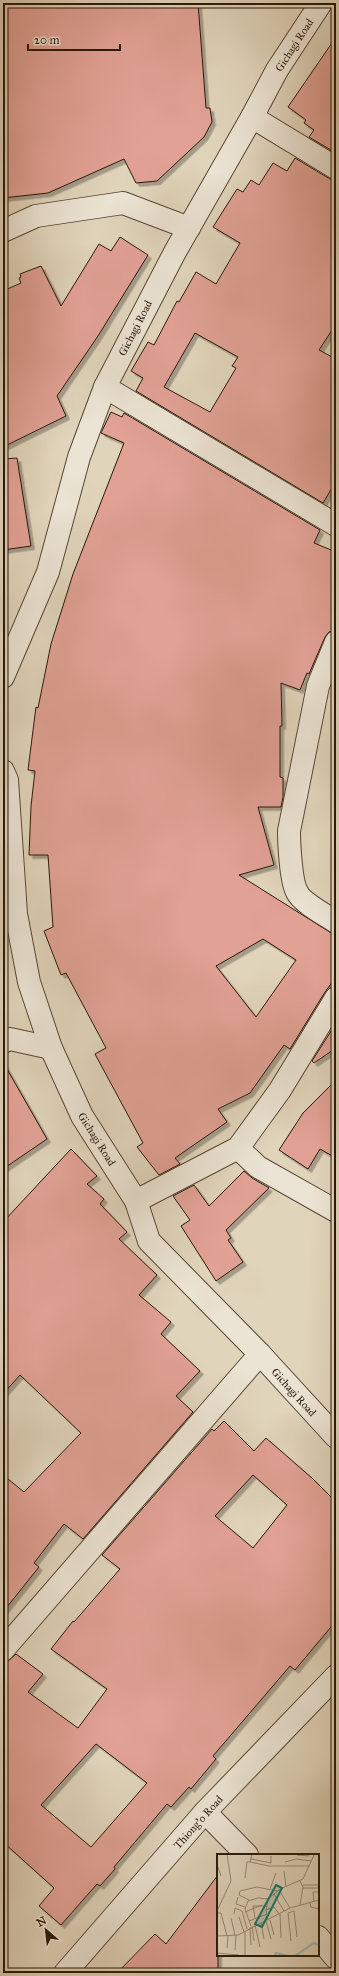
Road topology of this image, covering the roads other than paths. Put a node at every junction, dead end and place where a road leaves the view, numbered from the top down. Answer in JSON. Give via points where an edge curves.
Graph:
{"nodes":[{"id":1,"x":321,"y":3,"type":"edge"},
{"id":2,"x":252,"y":117,"type":"junction"},
{"id":3,"x":336,"y":168,"type":"edge"},
{"id":4,"x":188,"y":228,"type":"junction"},
{"id":5,"x":3,"y":231,"type":"edge"},
{"id":6,"x":105,"y":387,"type":"junction"},
{"id":7,"x":336,"y":525,"type":"edge"},
{"id":8,"x":336,"y":642,"type":"edge"},
{"id":9,"x":3,"y":676,"type":"edge"},
{"id":10,"x":3,"y":770,"type":"edge"},
{"id":11,"x":336,"y":922,"type":"edge"},
{"id":12,"x":336,"y":998,"type":"edge"},
{"id":13,"x":3,"y":1042,"type":"edge"},
{"id":14,"x":51,"y":1048,"type":"junction"},
{"id":15,"x":238,"y":1148,"type":"junction"},
{"id":16,"x":136,"y":1201,"type":"junction"},
{"id":17,"x":336,"y":1211,"type":"edge"},
{"id":18,"x":260,"y":1354,"type":"junction"},
{"id":19,"x":336,"y":1437,"type":"edge"},
{"id":20,"x":3,"y":1650,"type":"edge"},
{"id":21,"x":336,"y":1676,"type":"edge"},
{"id":22,"x":205,"y":1812,"type":"junction"},
{"id":23,"x":246,"y":1854,"type":"edge"},
{"id":24,"x":319,"y":1938,"type":"edge"},
{"id":25,"x":336,"y":1958,"type":"edge"},
{"id":26,"x":65,"y":1973,"type":"edge"}],
"edges":[{"from":1,"to":2,"type":"street","name":"Gichagi Road","via":[[277,70]]},
{"from":2,"to":3,"type":"street"},
{"from":2,"to":4,"type":"street","name":"Gichagi Road"},
{"from":4,"to":5,"type":"street","via":[[123,203],[36,216]]},
{"from":4,"to":6,"type":"street","name":"Gichagi Road"},
{"from":6,"to":7,"type":"street"},
{"from":6,"to":9,"type":"street","name":"Gichagi Road","via":[[79,457],[48,572]]},
{"from":8,"to":11,"type":"street","via":[[318,686],[289,831],[290,855],[297,893],[316,910]]},
{"from":10,"to":14,"type":"street","name":"Gichagi Road","via":[[7,780],[16,914],[29,982]]},
{"from":12,"to":15,"type":"street","via":[[280,1090]]},
{"from":13,"to":14,"type":"street","via":[[10,1039]]},
{"from":14,"to":16,"type":"street","name":"Gichagi Road","via":[[82,1116]]},
{"from":15,"to":16,"type":"street"},
{"from":15,"to":17,"type":"street","via":[[258,1167]]},
{"from":16,"to":18,"type":"street","name":"Gichagi Road","via":[[149,1241]]},
{"from":18,"to":19,"type":"street","name":"Gichagi Road"},
{"from":18,"to":20,"type":"street"},
{"from":21,"to":22,"type":"street","name":"Thiong'o Road"},
{"from":22,"to":23,"type":"street"},
{"from":22,"to":26,"type":"street","name":"Thiong'o Road"},
{"from":24,"to":25,"type":"street"}]}
